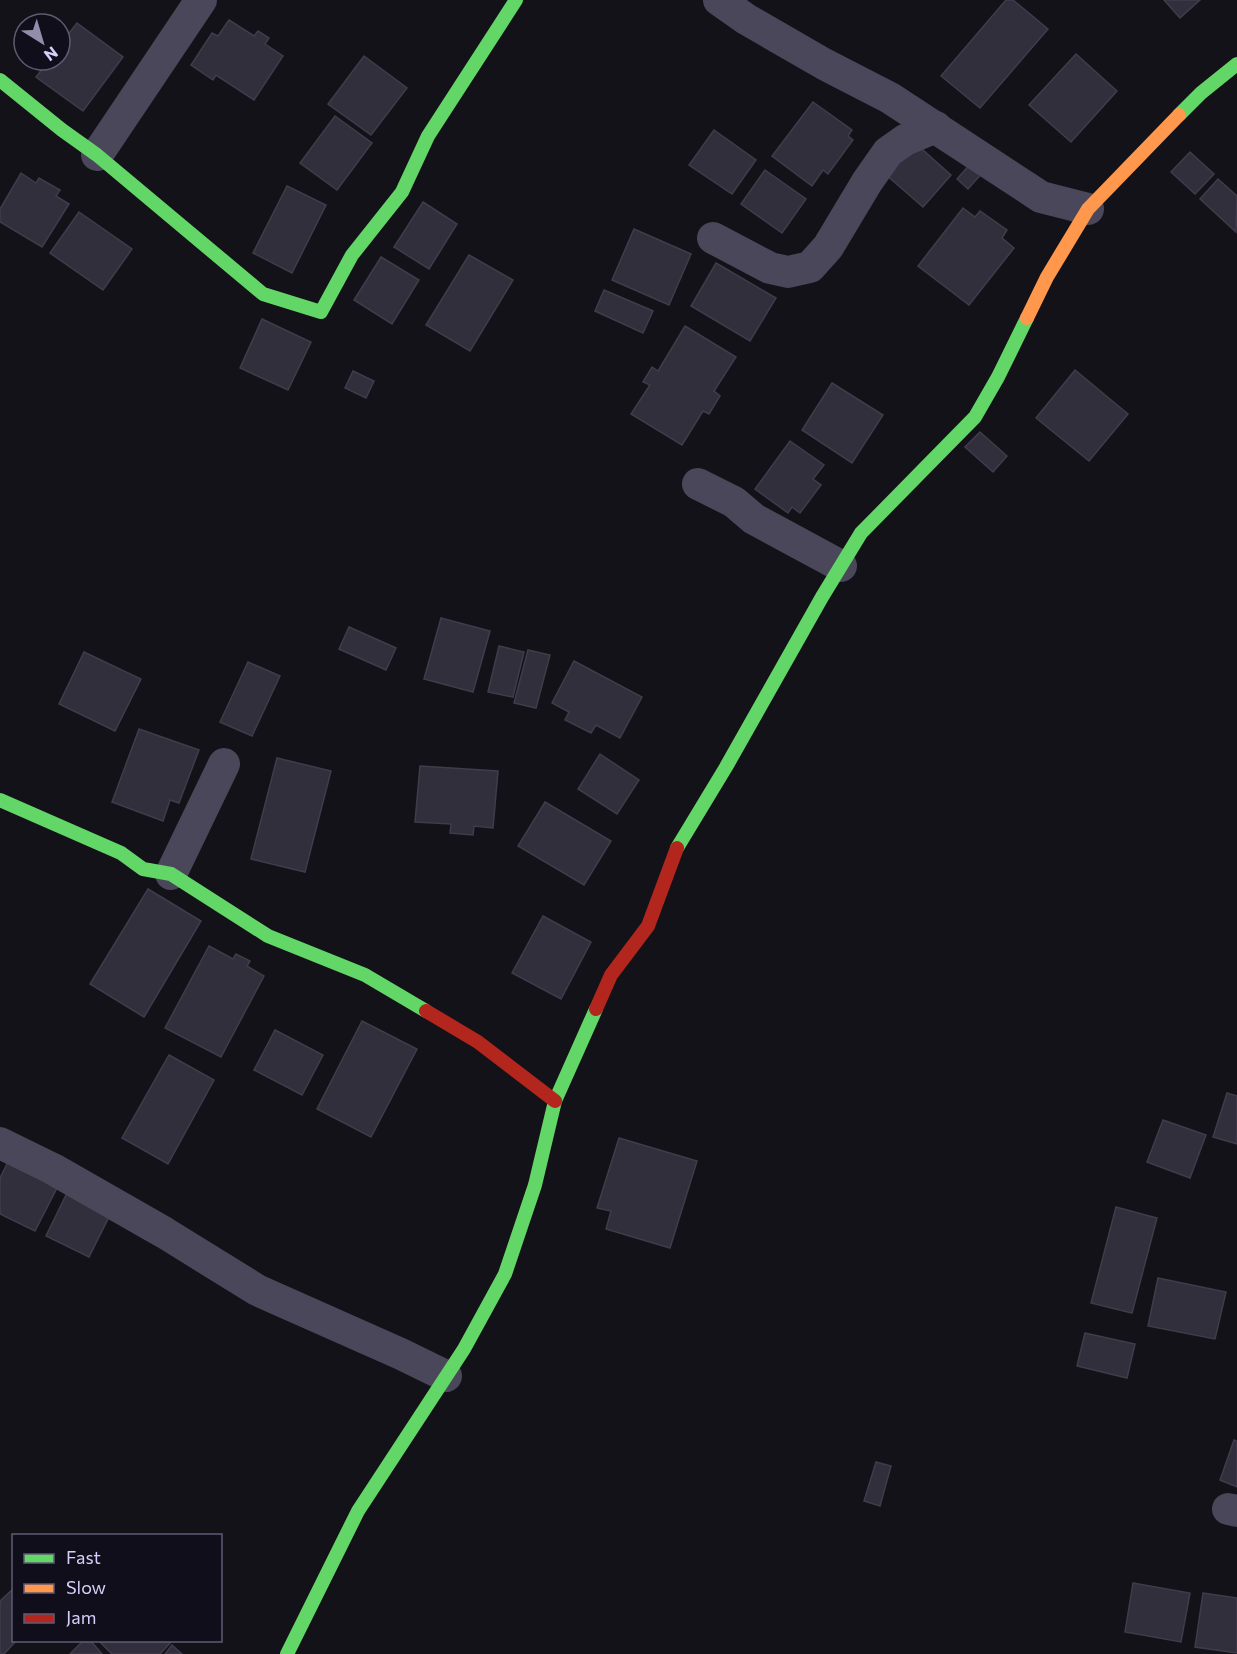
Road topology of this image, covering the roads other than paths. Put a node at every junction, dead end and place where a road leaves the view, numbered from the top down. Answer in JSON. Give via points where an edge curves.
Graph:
{"nodes":[{"id":1,"x":201,"y":0,"type":"edge"},
{"id":2,"x":516,"y":0,"type":"edge"},
{"id":3,"x":719,"y":0,"type":"edge"},
{"id":4,"x":1237,"y":64,"type":"edge"},
{"id":5,"x":0,"y":80,"type":"edge"},
{"id":6,"x":936,"y":128,"type":"junction"},
{"id":7,"x":97,"y":155,"type":"junction"},
{"id":8,"x":1088,"y":209,"type":"junction"},
{"id":9,"x":713,"y":238,"type":"dead end"},
{"id":10,"x":698,"y":484,"type":"dead end"},
{"id":11,"x":841,"y":566,"type":"junction"},
{"id":12,"x":224,"y":764,"type":"dead end"},
{"id":13,"x":0,"y":800,"type":"edge"},
{"id":14,"x":171,"y":873,"type":"junction"},
{"id":15,"x":555,"y":1101,"type":"junction"},
{"id":16,"x":0,"y":1143,"type":"edge"},
{"id":17,"x":446,"y":1376,"type":"junction"},
{"id":18,"x":287,"y":1654,"type":"edge"}],
"edges":[{"from":1,"to":7,"type":"street"},
{"from":2,"to":7,"type":"street","via":[[428,136],[402,192],[352,255],[321,312],[263,294]]},
{"from":3,"to":6,"type":"street","via":[[746,20],[890,98]]},
{"from":4,"to":8,"type":"street","via":[[1201,93]]},
{"from":5,"to":7,"type":"street"},
{"from":6,"to":8,"type":"street","via":[[1041,197]]},
{"from":6,"to":9,"type":"street","via":[[905,140],[888,152],[828,247],[810,267],[788,272],[770,268]]},
{"from":8,"to":11,"type":"street","via":[[1047,278],[975,417],[861,533]]},
{"from":10,"to":11,"type":"street"},
{"from":11,"to":15,"type":"street","via":[[679,843],[648,926],[612,975]]},
{"from":12,"to":14,"type":"street"},
{"from":13,"to":14,"type":"street","via":[[120,853],[143,869]]},
{"from":14,"to":15,"type":"street","via":[[268,936],[364,975],[450,1025]]},
{"from":15,"to":17,"type":"street","via":[[535,1185],[505,1274]]},
{"from":16,"to":17,"type":"street","via":[[257,1290]]},
{"from":17,"to":18,"type":"street","via":[[358,1511]]}]}
